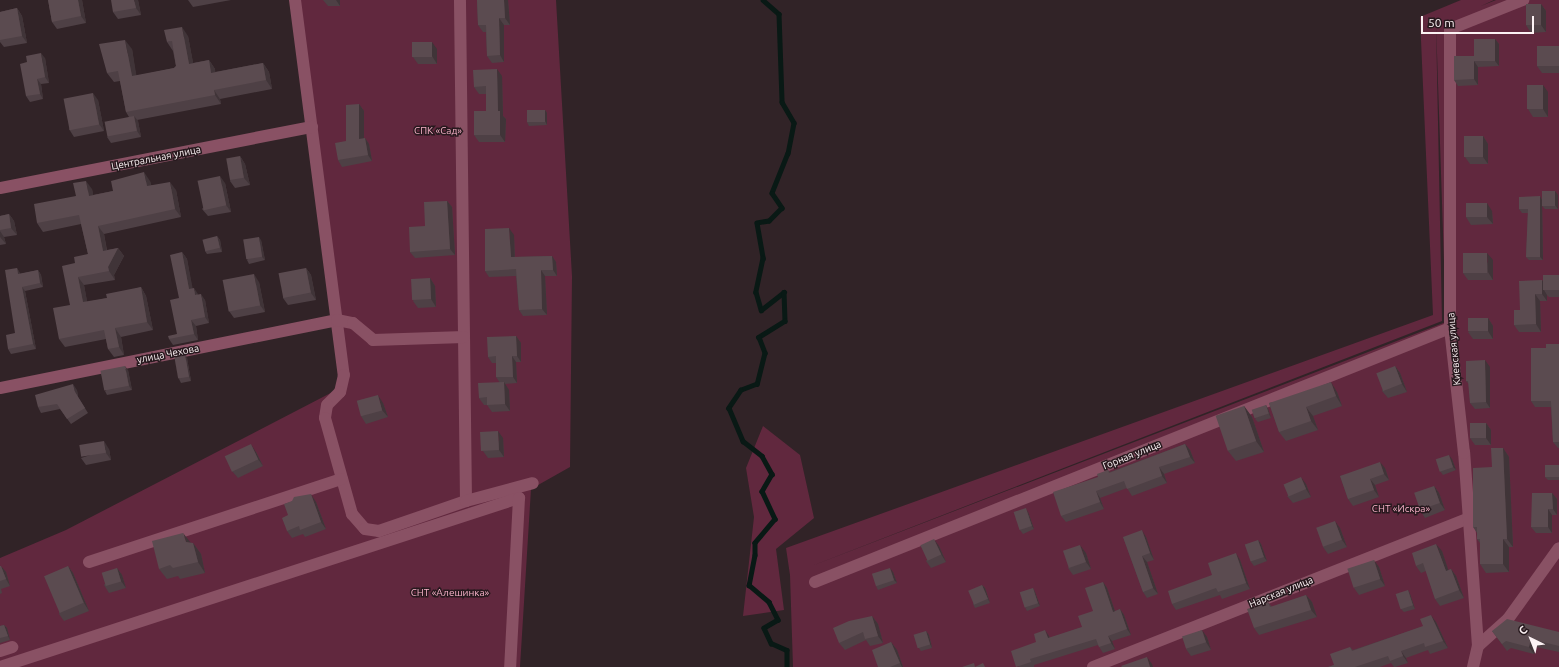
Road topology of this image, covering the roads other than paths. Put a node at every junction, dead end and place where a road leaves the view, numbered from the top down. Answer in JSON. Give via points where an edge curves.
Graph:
{"nodes":[{"id":1,"x":295,"y":0,"type":"edge"},
{"id":2,"x":460,"y":0,"type":"edge"},
{"id":3,"x":1523,"y":0,"type":"edge"},
{"id":4,"x":312,"y":127,"type":"junction"},
{"id":5,"x":0,"y":188,"type":"edge"},
{"id":6,"x":337,"y":320,"type":"junction"},
{"id":7,"x":1450,"y":328,"type":"junction"},
{"id":8,"x":464,"y":337,"type":"junction"},
{"id":9,"x":0,"y":388,"type":"edge"},
{"id":10,"x":342,"y":479,"type":"junction"},
{"id":11,"x":533,"y":483,"type":"dead end"},
{"id":12,"x":466,"y":501,"type":"junction"},
{"id":13,"x":1469,"y":518,"type":"junction"},
{"id":14,"x":1559,"y":548,"type":"edge"},
{"id":15,"x":89,"y":562,"type":"dead end"},
{"id":16,"x":815,"y":582,"type":"dead end"},
{"id":17,"x":1478,"y":646,"type":"junction"},
{"id":18,"x":12,"y":647,"type":"dead end"},
{"id":19,"x":0,"y":651,"type":"edge"},
{"id":20,"x":0,"y":667,"type":"edge"},
{"id":21,"x":510,"y":667,"type":"edge"},
{"id":22,"x":1093,"y":667,"type":"edge"},
{"id":23,"x":1473,"y":667,"type":"edge"}],
"edges":[{"from":1,"to":4,"type":"street"},
{"from":2,"to":8,"type":"street"},
{"from":3,"to":7,"type":"street","name":"Киевская улица","via":[[1450,29]]},
{"from":4,"to":5,"type":"street","name":"Центральная улица"},
{"from":4,"to":6,"type":"street"},
{"from":6,"to":8,"type":"street","via":[[353,323],[373,340]]},
{"from":6,"to":9,"type":"street","name":"улица Чехова"},
{"from":6,"to":10,"type":"street","via":[[344,375],[340,392],[327,405],[325,418]]},
{"from":7,"to":13,"type":"street","name":"Киевская улица"},
{"from":7,"to":16,"type":"street","name":"Горная улица"},
{"from":8,"to":12,"type":"street"},
{"from":10,"to":12,"type":"street","via":[[352,514],[365,529],[379,531]]},
{"from":10,"to":15,"type":"street"},
{"from":11,"to":12,"type":"street"},
{"from":13,"to":17,"type":"street","name":"Киевская улица"},
{"from":13,"to":22,"type":"street","name":"Нарская улица"},
{"from":14,"to":17,"type":"street","via":[[1508,619]]},
{"from":17,"to":23,"type":"street","name":"Киевская улица"},
{"from":18,"to":19,"type":"street"},
{"from":20,"to":21,"type":"street","via":[[519,498]]}]}
